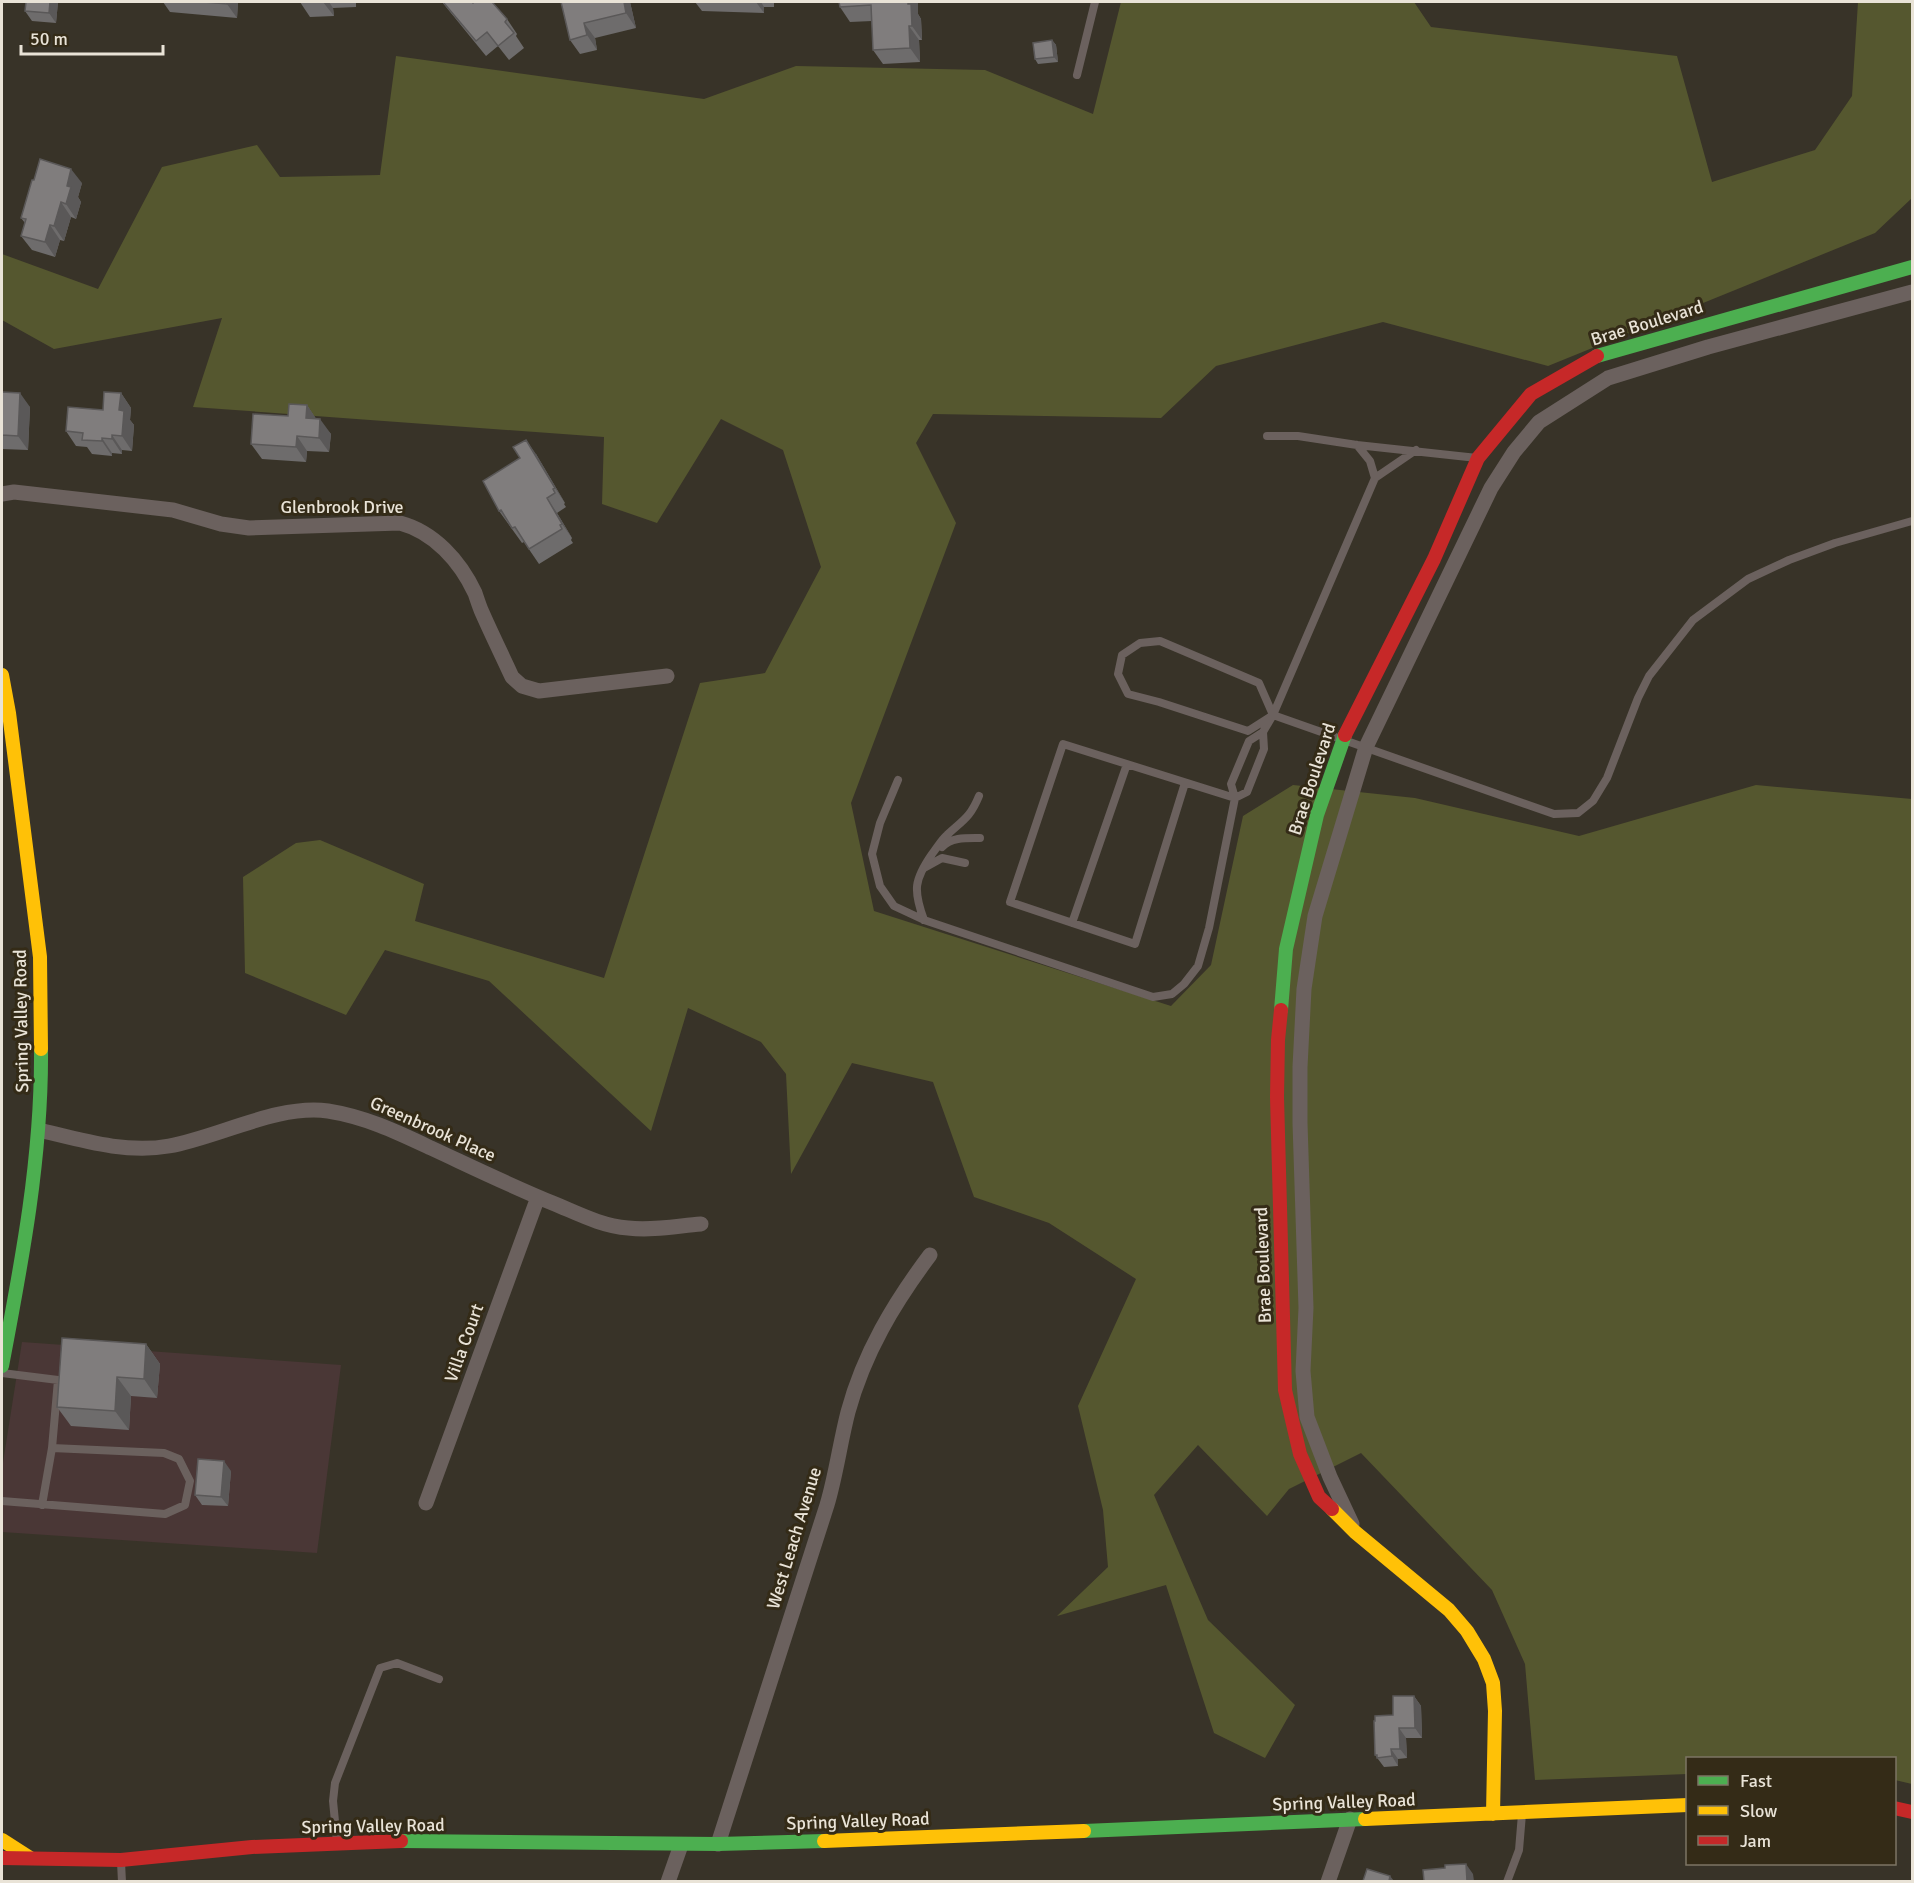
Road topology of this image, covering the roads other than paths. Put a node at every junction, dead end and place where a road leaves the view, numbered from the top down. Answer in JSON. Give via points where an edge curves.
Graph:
{"nodes":[{"id":1,"x":1095,"y":2,"type":"edge"},
{"id":2,"x":1077,"y":75,"type":"dead end"},
{"id":3,"x":1912,"y":267,"type":"edge"},
{"id":4,"x":1912,"y":292,"type":"edge"},
{"id":5,"x":1267,"y":436,"type":"dead end"},
{"id":6,"x":1357,"y":445,"type":"junction"},
{"id":7,"x":1416,"y":450,"type":"junction"},
{"id":8,"x":1478,"y":458,"type":"junction"},
{"id":9,"x":1375,"y":478,"type":"junction"},
{"id":10,"x":2,"y":495,"type":"edge"},
{"id":11,"x":1912,"y":521,"type":"edge"},
{"id":12,"x":2,"y":675,"type":"edge"},
{"id":13,"x":667,"y":676,"type":"dead end"},
{"id":14,"x":1273,"y":715,"type":"junction"},
{"id":15,"x":1263,"y":732,"type":"junction"},
{"id":16,"x":1342,"y":740,"type":"junction"},
{"id":17,"x":1366,"y":747,"type":"junction"},
{"id":18,"x":1127,"y":764,"type":"junction"},
{"id":19,"x":898,"y":780,"type":"dead end"},
{"id":20,"x":1185,"y":783,"type":"junction"},
{"id":21,"x":979,"y":796,"type":"dead end"},
{"id":22,"x":1235,"y":798,"type":"junction"},
{"id":23,"x":980,"y":838,"type":"dead end"},
{"id":24,"x":965,"y":864,"type":"dead end"},
{"id":25,"x":921,"y":871,"type":"junction"},
{"id":26,"x":924,"y":920,"type":"junction"},
{"id":27,"x":1072,"y":923,"type":"junction"},
{"id":28,"x":39,"y":1130,"type":"junction"},
{"id":29,"x":538,"y":1197,"type":"junction"},
{"id":30,"x":701,"y":1224,"type":"dead end"},
{"id":31,"x":930,"y":1255,"type":"dead end"},
{"id":32,"x":2,"y":1366,"type":"edge"},
{"id":33,"x":2,"y":1373,"type":"edge"},
{"id":34,"x":52,"y":1448,"type":"junction"},
{"id":35,"x":2,"y":1502,"type":"edge"},
{"id":36,"x":426,"y":1503,"type":"dead end"},
{"id":37,"x":42,"y":1504,"type":"junction"},
{"id":38,"x":1355,"y":1532,"type":"junction"},
{"id":39,"x":439,"y":1679,"type":"dead end"},
{"id":40,"x":1686,"y":1805,"type":"edge"},
{"id":41,"x":1896,"y":1809,"type":"edge"},
{"id":42,"x":1522,"y":1812,"type":"junction"},
{"id":43,"x":1912,"y":1812,"type":"edge"},
{"id":44,"x":1493,"y":1814,"type":"junction"},
{"id":45,"x":1350,"y":1819,"type":"junction"},
{"id":46,"x":2,"y":1840,"type":"edge"},
{"id":47,"x":337,"y":1844,"type":"junction"},
{"id":48,"x":718,"y":1844,"type":"junction"},
{"id":49,"x":681,"y":1845,"type":"junction"},
{"id":50,"x":2,"y":1858,"type":"edge"},
{"id":51,"x":30,"y":1858,"type":"junction"},
{"id":52,"x":121,"y":1860,"type":"junction"},
{"id":53,"x":2,"y":1871,"type":"edge"},
{"id":54,"x":122,"y":1881,"type":"edge"},
{"id":55,"x":668,"y":1881,"type":"edge"},
{"id":56,"x":1328,"y":1881,"type":"edge"},
{"id":57,"x":1507,"y":1881,"type":"edge"}],
"edges":[{"from":1,"to":2,"type":"lane"},
{"from":3,"to":8,"type":"street","name":"Brae Boulevard","via":[[1599,355],[1531,394]]},
{"from":4,"to":17,"type":"street","name":"Brae Boulevard","via":[[1608,378],[1539,422],[1491,488]]},
{"from":5,"to":6,"type":"lane","via":[[1298,436]]},
{"from":6,"to":7,"type":"lane"},
{"from":6,"to":9,"type":"lane","via":[[1370,460]]},
{"from":7,"to":8,"type":"lane"},
{"from":7,"to":9,"type":"lane"},
{"from":8,"to":16,"type":"street","name":"Brae Boulevard","via":[[1434,559]]},
{"from":9,"to":14,"type":"lane"},
{"from":10,"to":13,"type":"street","name":"Glenbrook Drive","via":[[14,492],[173,510],[249,528],[400,523],[415,527],[446,550],[463,571],[512,678],[522,686],[539,691]]},
{"from":11,"to":17,"type":"lane","via":[[1789,560],[1748,579],[1693,620],[1649,676],[1606,778],[1593,801],[1578,813],[1554,814]]},
{"from":12,"to":28,"type":"street","name":"Spring Valley Road","via":[[40,957]]},
{"from":14,"to":14,"type":"lane","via":[[1259,683],[1160,641],[1140,643],[1122,655],[1118,674],[1128,694],[1248,731]]},
{"from":14,"to":15,"type":"lane"},
{"from":14,"to":16,"type":"lane"},
{"from":15,"to":22,"type":"lane","via":[[1264,749],[1247,792]]},
{"from":15,"to":22,"type":"lane","via":[[1249,741],[1231,784]]},
{"from":16,"to":17,"type":"lane"},
{"from":16,"to":38,"type":"street","name":"Brae Boulevard","via":[[1317,814],[1286,949],[1277,1097],[1285,1390],[1300,1454],[1319,1497]]},
{"from":17,"to":38,"type":"street","name":"Brae Boulevard","via":[[1315,915],[1304,989],[1299,1067],[1307,1417]]},
{"from":18,"to":20,"type":"lane"},
{"from":18,"to":27,"type":"lane"},
{"from":18,"to":27,"type":"lane","via":[[1063,744],[1010,902]]},
{"from":19,"to":26,"type":"lane","via":[[872,854],[880,886],[894,906]]},
{"from":20,"to":22,"type":"lane"},
{"from":20,"to":27,"type":"lane","via":[[1135,944]]},
{"from":21,"to":25,"type":"lane","via":[[963,823],[945,836]]},
{"from":22,"to":26,"type":"lane","via":[[1198,966],[1172,994],[1153,997]]},
{"from":23,"to":25,"type":"lane","via":[[946,842]]},
{"from":24,"to":25,"type":"lane","via":[[942,858]]},
{"from":25,"to":26,"type":"lane","via":[[917,901]]},
{"from":28,"to":29,"type":"street","name":"Greenbrook Place","via":[[105,1145],[140,1148],[168,1146],[267,1117],[325,1111],[356,1116],[387,1128]]},
{"from":28,"to":32,"type":"street","name":"Spring Valley Road","via":[[24,1252]]},
{"from":29,"to":30,"type":"street","name":"Greenbrook Place","via":[[599,1222],[627,1228]]},
{"from":29,"to":36,"type":"street","name":"Villa Court"},
{"from":31,"to":48,"type":"street","name":"West Leach Avenue","via":[[896,1302],[860,1374],[831,1492]]},
{"from":33,"to":34,"type":"lane","via":[[58,1380]]},
{"from":34,"to":37,"type":"lane"},
{"from":34,"to":37,"type":"lane","via":[[164,1453],[179,1459],[190,1481],[185,1504],[165,1514]]},
{"from":35,"to":37,"type":"lane"},
{"from":38,"to":44,"type":"street","name":"Brae Boulevard","via":[[1449,1610],[1484,1659],[1493,1683],[1496,1711]]},
{"from":39,"to":47,"type":"lane","via":[[397,1663],[380,1668],[335,1783]]},
{"from":40,"to":42,"type":"street","name":"Spring Valley Road"},
{"from":41,"to":43,"type":"street"},
{"from":42,"to":44,"type":"street","name":"Spring Valley Road"},
{"from":42,"to":57,"type":"lane","via":[[1519,1850]]},
{"from":44,"to":45,"type":"street","name":"Spring Valley Road"},
{"from":45,"to":48,"type":"street","name":"Spring Valley Road"},
{"from":45,"to":56,"type":"street"},
{"from":46,"to":51,"type":"street"},
{"from":47,"to":49,"type":"street","name":"Spring Valley Road","via":[[400,1841]]},
{"from":47,"to":52,"type":"street","name":"Spring Valley Road","via":[[252,1847]]},
{"from":48,"to":49,"type":"street","name":"Spring Valley Road"},
{"from":49,"to":55,"type":"street"},
{"from":50,"to":51,"type":"street","name":"Spring Valley Road"},
{"from":51,"to":52,"type":"street","name":"Spring Valley Road"},
{"from":51,"to":53,"type":"street","name":"Spring Valley Road"},
{"from":52,"to":54,"type":"lane"}]}
